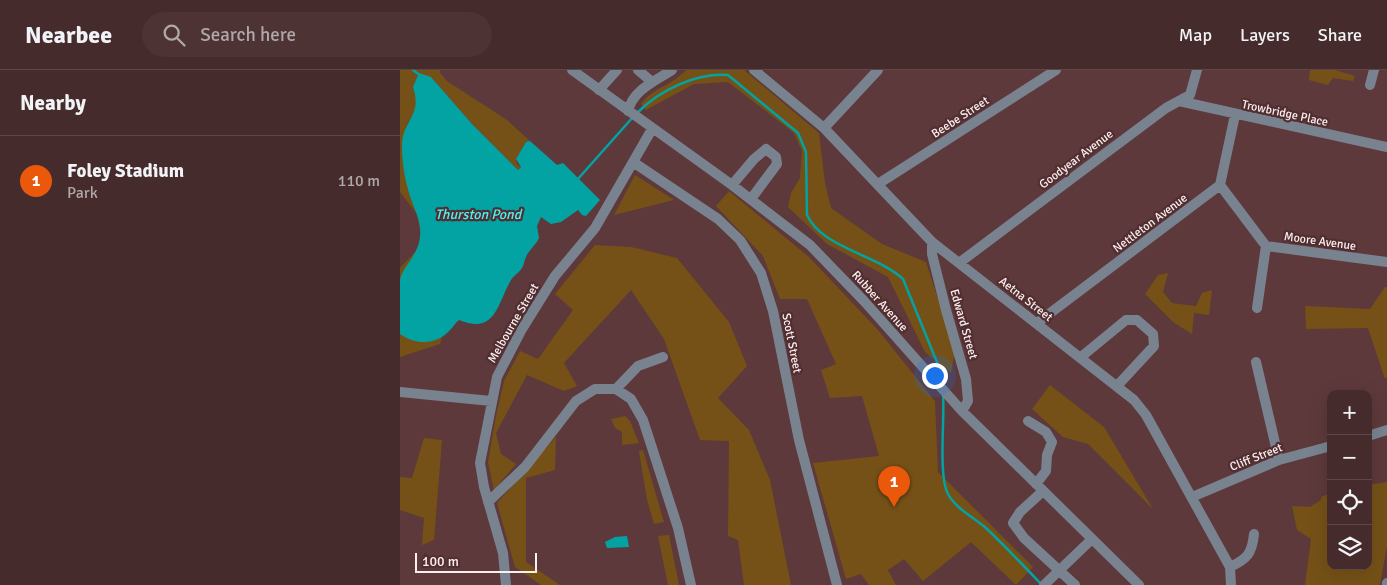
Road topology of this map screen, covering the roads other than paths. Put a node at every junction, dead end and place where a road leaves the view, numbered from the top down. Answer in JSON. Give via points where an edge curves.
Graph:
{"nodes":[{"id":1,"x":572,"y":70,"type":"edge"},
{"id":2,"x":616,"y":70,"type":"edge"},
{"id":3,"x":638,"y":70,"type":"edge"},
{"id":4,"x":672,"y":70,"type":"edge"},
{"id":5,"x":754,"y":70,"type":"edge"},
{"id":6,"x":878,"y":70,"type":"edge"},
{"id":7,"x":1056,"y":70,"type":"edge"},
{"id":8,"x":1197,"y":70,"type":"edge"},
{"id":9,"x":1374,"y":70,"type":"edge"},
{"id":10,"x":652,"y":82,"type":"junction"},
{"id":11,"x":1370,"y":85,"type":"dead end"},
{"id":12,"x":599,"y":90,"type":"junction"},
{"id":13,"x":1179,"y":101,"type":"junction"},
{"id":14,"x":628,"y":111,"type":"junction"},
{"id":15,"x":1235,"y":115,"type":"junction"},
{"id":16,"x":648,"y":126,"type":"junction"},
{"id":17,"x":824,"y":128,"type":"junction"},
{"id":18,"x":1387,"y":147,"type":"edge"},
{"id":19,"x":634,"y":162,"type":"junction"},
{"id":20,"x":878,"y":184,"type":"junction"},
{"id":21,"x":732,"y":185,"type":"junction"},
{"id":22,"x":1220,"y":185,"type":"junction"},
{"id":23,"x":751,"y":199,"type":"junction"},
{"id":24,"x":932,"y":242,"type":"junction"},
{"id":25,"x":1266,"y":246,"type":"junction"},
{"id":26,"x":1387,"y":262,"type":"edge"},
{"id":27,"x":959,"y":263,"type":"junction"},
{"id":28,"x":1256,"y":308,"type":"dead end"},
{"id":29,"x":1037,"y":323,"type":"junction"},
{"id":30,"x":663,"y":357,"type":"dead end"},
{"id":31,"x":1081,"y":357,"type":"junction"},
{"id":32,"x":1256,"y":362,"type":"dead end"},
{"id":33,"x":1117,"y":386,"type":"junction"},
{"id":34,"x":616,"y":389,"type":"junction"},
{"id":35,"x":400,"y":392,"type":"edge"},
{"id":36,"x":491,"y":401,"type":"junction"},
{"id":37,"x":958,"y":408,"type":"junction"},
{"id":38,"x":1028,"y":421,"type":"dead end"},
{"id":39,"x":1387,"y":430,"type":"edge"},
{"id":40,"x":1371,"y":435,"type":"edge"},
{"id":41,"x":1327,"y":447,"type":"edge"},
{"id":42,"x":1279,"y":460,"type":"junction"},
{"id":43,"x":1039,"y":487,"type":"junction"},
{"id":44,"x":1192,"y":497,"type":"junction"},
{"id":45,"x":488,"y":502,"type":"junction"},
{"id":46,"x":1254,"y":534,"type":"dead end"},
{"id":47,"x":1092,"y":539,"type":"junction"},
{"id":48,"x":1230,"y":567,"type":"junction"},
{"id":49,"x":1061,"y":570,"type":"junction"},
{"id":50,"x":1047,"y":582,"type":"edge"},
{"id":51,"x":506,"y":585,"type":"edge"},
{"id":52,"x":690,"y":585,"type":"edge"},
{"id":53,"x":837,"y":585,"type":"edge"},
{"id":54,"x":1075,"y":585,"type":"edge"},
{"id":55,"x":1139,"y":585,"type":"edge"},
{"id":56,"x":1231,"y":585,"type":"edge"}],
"edges":[{"from":1,"to":12,"type":"street","name":"Rubber Avenue"},
{"from":2,"to":12,"type":"street"},
{"from":3,"to":10,"type":"street"},
{"from":4,"to":10,"type":"street"},
{"from":5,"to":17,"type":"street","name":"Aetna Street"},
{"from":6,"to":17,"type":"street"},
{"from":7,"to":20,"type":"street","name":"Beebe Street"},
{"from":8,"to":13,"type":"street","name":"Goodyear Avenue","via":[[1190,95]]},
{"from":9,"to":11,"type":"street"},
{"from":10,"to":14,"type":"street","via":[[630,102]]},
{"from":12,"to":14,"type":"street","name":"Rubber Avenue"},
{"from":13,"to":15,"type":"street","name":"Trowbridge Place"},
{"from":13,"to":27,"type":"street","name":"Goodyear Avenue"},
{"from":14,"to":16,"type":"street","name":"Rubber Avenue"},
{"from":15,"to":18,"type":"street","name":"Trowbridge Place"},
{"from":15,"to":22,"type":"street"},
{"from":16,"to":19,"type":"street","name":"Melbourne Street"},
{"from":16,"to":21,"type":"street","name":"Rubber Avenue"},
{"from":17,"to":20,"type":"street","name":"Aetna Street"},
{"from":19,"to":36,"type":"street","name":"Melbourne Street","via":[[595,228],[555,276],[522,329],[505,358]]},
{"from":19,"to":53,"type":"street","name":"Scott Street","via":[[718,219],[740,240],[762,273],[773,311],[799,440]]},
{"from":20,"to":24,"type":"street","name":"Aetna Street"},
{"from":21,"to":23,"type":"street","name":"Rubber Avenue"},
{"from":21,"to":23,"type":"street","via":[[766,149],[776,157],[777,164]]},
{"from":22,"to":25,"type":"street","name":"Moore Avenue"},
{"from":22,"to":29,"type":"street","name":"Nettleton Avenue"},
{"from":23,"to":37,"type":"street","name":"Rubber Avenue","via":[[822,257]]},
{"from":24,"to":27,"type":"street","name":"Aetna Street"},
{"from":24,"to":37,"type":"street","name":"Edward Street","via":[[932,254],[966,379],[968,401]]},
{"from":25,"to":26,"type":"street","name":"Moore Avenue"},
{"from":25,"to":28,"type":"street"},
{"from":27,"to":29,"type":"street","name":"Aetna Street"},
{"from":29,"to":31,"type":"street","name":"Aetna Street"},
{"from":30,"to":34,"type":"street","via":[[638,366]]},
{"from":31,"to":33,"type":"street","name":"Aetna Street"},
{"from":31,"to":33,"type":"street","via":[[1126,320],[1137,320],[1153,334],[1154,346]]},
{"from":32,"to":42,"type":"street"},
{"from":33,"to":44,"type":"street","name":"Aetna Street","via":[[1146,415]]},
{"from":34,"to":45,"type":"street","via":[[595,389],[576,401],[525,467]]},
{"from":34,"to":52,"type":"street","via":[[631,399],[643,420],[678,528]]},
{"from":35,"to":36,"type":"street"},
{"from":36,"to":45,"type":"street","name":"Melbourne Street","via":[[480,463]]},
{"from":37,"to":43,"type":"street","name":"Rubber Avenue"},
{"from":38,"to":43,"type":"street","via":[[1046,432],[1052,442]]},
{"from":39,"to":40,"type":"street"},
{"from":41,"to":42,"type":"street","name":"Cliff Street"},
{"from":42,"to":44,"type":"street","name":"Cliff Street"},
{"from":43,"to":47,"type":"street","name":"Rubber Avenue"},
{"from":43,"to":49,"type":"street","via":[[1013,523],[1024,538]]},
{"from":44,"to":48,"type":"street","name":"Aetna Street"},
{"from":45,"to":51,"type":"street","name":"Melbourne Street","via":[[502,553]]},
{"from":46,"to":48,"type":"street","via":[[1249,557]]},
{"from":47,"to":49,"type":"street"},
{"from":47,"to":55,"type":"street","name":"Rubber Avenue"},
{"from":48,"to":56,"type":"street","name":"Aetna Street"},
{"from":49,"to":50,"type":"street"},
{"from":49,"to":54,"type":"street"}]}
